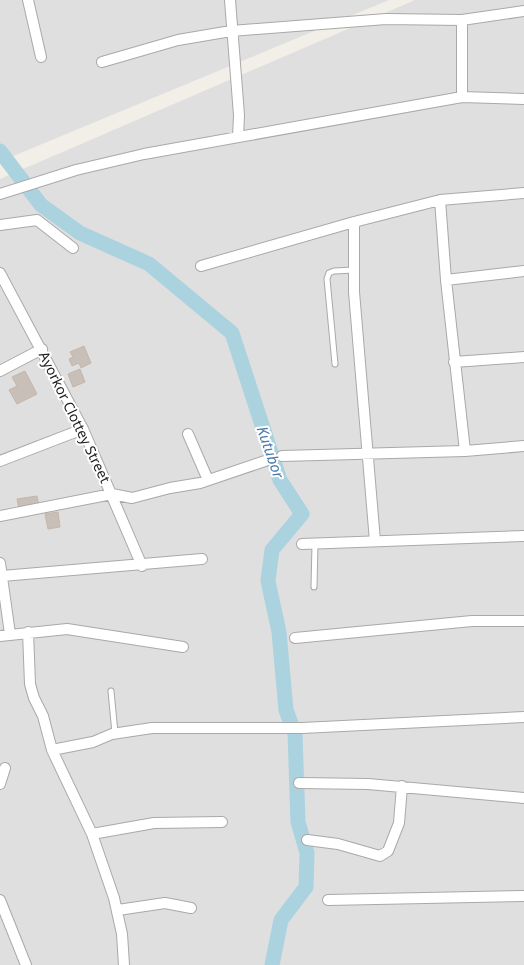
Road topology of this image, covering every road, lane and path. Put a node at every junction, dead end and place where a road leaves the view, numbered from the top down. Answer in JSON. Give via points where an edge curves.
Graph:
{"nodes":[{"id":1,"x":28,"y":0,"type":"edge"},
{"id":2,"x":230,"y":0,"type":"edge"},
{"id":3,"x":524,"y":11,"type":"edge"},
{"id":4,"x":462,"y":20,"type":"junction"},
{"id":5,"x":231,"y":31,"type":"junction"},
{"id":6,"x":41,"y":57,"type":"dead end"},
{"id":7,"x":102,"y":62,"type":"dead end"},
{"id":8,"x":462,"y":97,"type":"junction"},
{"id":9,"x":524,"y":99,"type":"edge"},
{"id":10,"x":238,"y":137,"type":"junction"},
{"id":11,"x":524,"y":193,"type":"edge"},
{"id":12,"x":0,"y":194,"type":"edge"},
{"id":13,"x":440,"y":200,"type":"junction"},
{"id":14,"x":354,"y":222,"type":"junction"},
{"id":15,"x":0,"y":225,"type":"edge"},
{"id":16,"x":72,"y":248,"type":"dead end"},
{"id":17,"x":201,"y":266,"type":"dead end"},
{"id":18,"x":354,"y":270,"type":"junction"},
{"id":19,"x":524,"y":271,"type":"edge"},
{"id":20,"x":0,"y":273,"type":"edge"},
{"id":21,"x":446,"y":280,"type":"junction"},
{"id":22,"x":42,"y":348,"type":"junction"},
{"id":23,"x":524,"y":357,"type":"edge"},
{"id":24,"x":454,"y":362,"type":"junction"},
{"id":25,"x":335,"y":364,"type":"dead end"},
{"id":26,"x":0,"y":371,"type":"edge"},
{"id":27,"x":84,"y":429,"type":"junction"},
{"id":28,"x":188,"y":434,"type":"dead end"},
{"id":29,"x":524,"y":446,"type":"edge"},
{"id":30,"x":465,"y":451,"type":"junction"},
{"id":31,"x":368,"y":454,"type":"junction"},
{"id":32,"x":282,"y":456,"type":"dead end"},
{"id":33,"x":0,"y":461,"type":"edge"},
{"id":34,"x":265,"y":461,"type":"dead end"},
{"id":35,"x":208,"y":480,"type":"junction"},
{"id":36,"x":112,"y":494,"type":"junction"},
{"id":37,"x":0,"y":516,"type":"edge"},
{"id":38,"x":524,"y":536,"type":"edge"},
{"id":39,"x":375,"y":541,"type":"junction"},
{"id":40,"x":315,"y":543,"type":"junction"},
{"id":41,"x":302,"y":544,"type":"dead end"},
{"id":42,"x":202,"y":559,"type":"dead end"},
{"id":43,"x":0,"y":563,"type":"edge"},
{"id":44,"x":142,"y":566,"type":"junction"},
{"id":45,"x":2,"y":576,"type":"junction"},
{"id":46,"x":314,"y":587,"type":"dead end"},
{"id":47,"x":2,"y":594,"type":"edge"},
{"id":48,"x":524,"y":621,"type":"edge"},
{"id":49,"x":28,"y":632,"type":"junction"},
{"id":50,"x":5,"y":635,"type":"edge"},
{"id":51,"x":295,"y":638,"type":"dead end"},
{"id":52,"x":183,"y":647,"type":"dead end"},
{"id":53,"x":111,"y":691,"type":"dead end"},
{"id":54,"x":524,"y":717,"type":"edge"},
{"id":55,"x":115,"y":733,"type":"junction"},
{"id":56,"x":52,"y":750,"type":"junction"},
{"id":57,"x":5,"y":768,"type":"dead end"},
{"id":58,"x":299,"y":783,"type":"dead end"},
{"id":59,"x":0,"y":784,"type":"edge"},
{"id":60,"x":402,"y":786,"type":"junction"},
{"id":61,"x":524,"y":798,"type":"edge"},
{"id":62,"x":222,"y":822,"type":"dead end"},
{"id":63,"x":92,"y":834,"type":"junction"},
{"id":64,"x":308,"y":840,"type":"dead end"},
{"id":65,"x":524,"y":896,"type":"edge"},
{"id":66,"x":0,"y":900,"type":"edge"},
{"id":67,"x":328,"y":900,"type":"dead end"},
{"id":68,"x":191,"y":908,"type":"dead end"},
{"id":69,"x":118,"y":910,"type":"junction"},
{"id":70,"x":26,"y":965,"type":"edge"},
{"id":71,"x":124,"y":965,"type":"edge"}],
"edges":[{"from":1,"to":6,"type":"street"},
{"from":2,"to":5,"type":"street"},
{"from":3,"to":4,"type":"street"},
{"from":4,"to":5,"type":"street","via":[[386,19]]},
{"from":4,"to":8,"type":"street"},
{"from":5,"to":7,"type":"street","via":[[178,40]]},
{"from":5,"to":10,"type":"street"},
{"from":8,"to":9,"type":"street"},
{"from":8,"to":10,"type":"street"},
{"from":10,"to":12,"type":"street","via":[[76,170]]},
{"from":11,"to":13,"type":"street"},
{"from":13,"to":14,"type":"street"},
{"from":13,"to":21,"type":"street"},
{"from":14,"to":17,"type":"street"},
{"from":14,"to":18,"type":"street"},
{"from":15,"to":16,"type":"street","via":[[37,220]]},
{"from":18,"to":25,"type":"lane","via":[[334,270],[327,279]]},
{"from":18,"to":31,"type":"street"},
{"from":19,"to":21,"type":"street"},
{"from":20,"to":22,"type":"street","name":"Ayorkor Clottey Street"},
{"from":21,"to":24,"type":"street"},
{"from":22,"to":26,"type":"street"},
{"from":22,"to":27,"type":"street","name":"Ayorkor Clottey Street"},
{"from":23,"to":24,"type":"street"},
{"from":24,"to":30,"type":"street"},
{"from":27,"to":33,"type":"street"},
{"from":27,"to":36,"type":"street","name":"Ayorkor Clottey Street"},
{"from":28,"to":35,"type":"street"},
{"from":29,"to":30,"type":"street"},
{"from":30,"to":31,"type":"street"},
{"from":31,"to":32,"type":"street"},
{"from":31,"to":39,"type":"street"},
{"from":34,"to":35,"type":"street"},
{"from":35,"to":36,"type":"street","via":[[132,498]]},
{"from":36,"to":37,"type":"street"},
{"from":36,"to":44,"type":"street","name":"Ayorkor Clottey Street"},
{"from":38,"to":39,"type":"street"},
{"from":39,"to":40,"type":"street"},
{"from":40,"to":41,"type":"street"},
{"from":40,"to":46,"type":"lane"},
{"from":42,"to":44,"type":"street"},
{"from":43,"to":45,"type":"street"},
{"from":44,"to":45,"type":"street"},
{"from":45,"to":47,"type":"street"},
{"from":47,"to":50,"type":"street"},
{"from":48,"to":51,"type":"street","via":[[472,621]]},
{"from":49,"to":50,"type":"street"},
{"from":49,"to":52,"type":"street","via":[[67,629]]},
{"from":49,"to":56,"type":"street","via":[[30,684]]},
{"from":53,"to":55,"type":"lane"},
{"from":54,"to":55,"type":"street","via":[[302,728],[152,728]]},
{"from":55,"to":56,"type":"street","via":[[93,742]]},
{"from":56,"to":63,"type":"street"},
{"from":57,"to":59,"type":"street"},
{"from":58,"to":60,"type":"street"},
{"from":60,"to":61,"type":"street"},
{"from":60,"to":64,"type":"street","via":[[399,824],[385,854],[376,855],[338,844]]},
{"from":62,"to":63,"type":"street","via":[[154,823]]},
{"from":63,"to":69,"type":"street"},
{"from":65,"to":67,"type":"street"},
{"from":66,"to":70,"type":"street"},
{"from":68,"to":69,"type":"street","via":[[165,903]]},
{"from":69,"to":71,"type":"street"}]}
